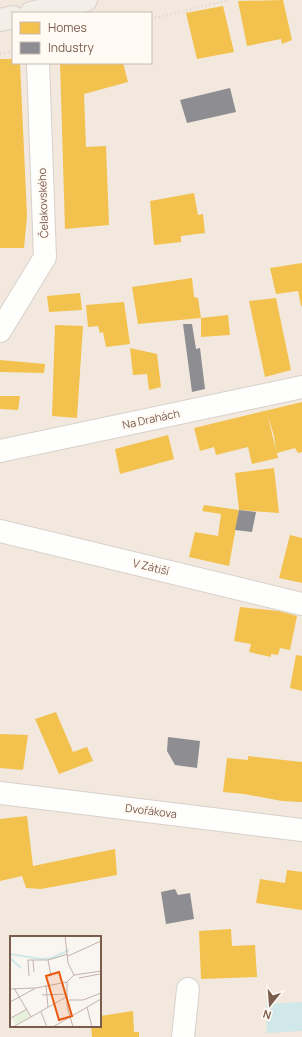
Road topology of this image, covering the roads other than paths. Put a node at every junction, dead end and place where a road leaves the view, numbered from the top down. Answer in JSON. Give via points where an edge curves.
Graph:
{"nodes":[{"id":1,"x":86,"y":0,"type":"edge"},
{"id":2,"x":39,"y":9,"type":"edge"},
{"id":3,"x":12,"y":17,"type":"edge"},
{"id":4,"x":0,"y":20,"type":"edge"},
{"id":5,"x":38,"y":64,"type":"edge"},
{"id":6,"x":0,"y":331,"type":"edge"},
{"id":7,"x":302,"y":387,"type":"edge"},
{"id":8,"x":0,"y":451,"type":"edge"},
{"id":9,"x":0,"y":530,"type":"edge"},
{"id":10,"x":302,"y":604,"type":"edge"},
{"id":11,"x":0,"y":793,"type":"edge"},
{"id":12,"x":302,"y":830,"type":"edge"},
{"id":13,"x":188,"y":989,"type":"dead end"},
{"id":14,"x":183,"y":1037,"type":"edge"}],
"edges":[{"from":1,"to":2,"type":"main road"},
{"from":3,"to":4,"type":"main road"},
{"from":5,"to":6,"type":"street","name":"Čelakovského","via":[[45,257]]},
{"from":7,"to":8,"type":"street","name":"Na Drahách"},
{"from":9,"to":10,"type":"street","name":"V Zátiší"},
{"from":11,"to":12,"type":"street","name":"Dvořákova"},
{"from":13,"to":14,"type":"street"}]}
